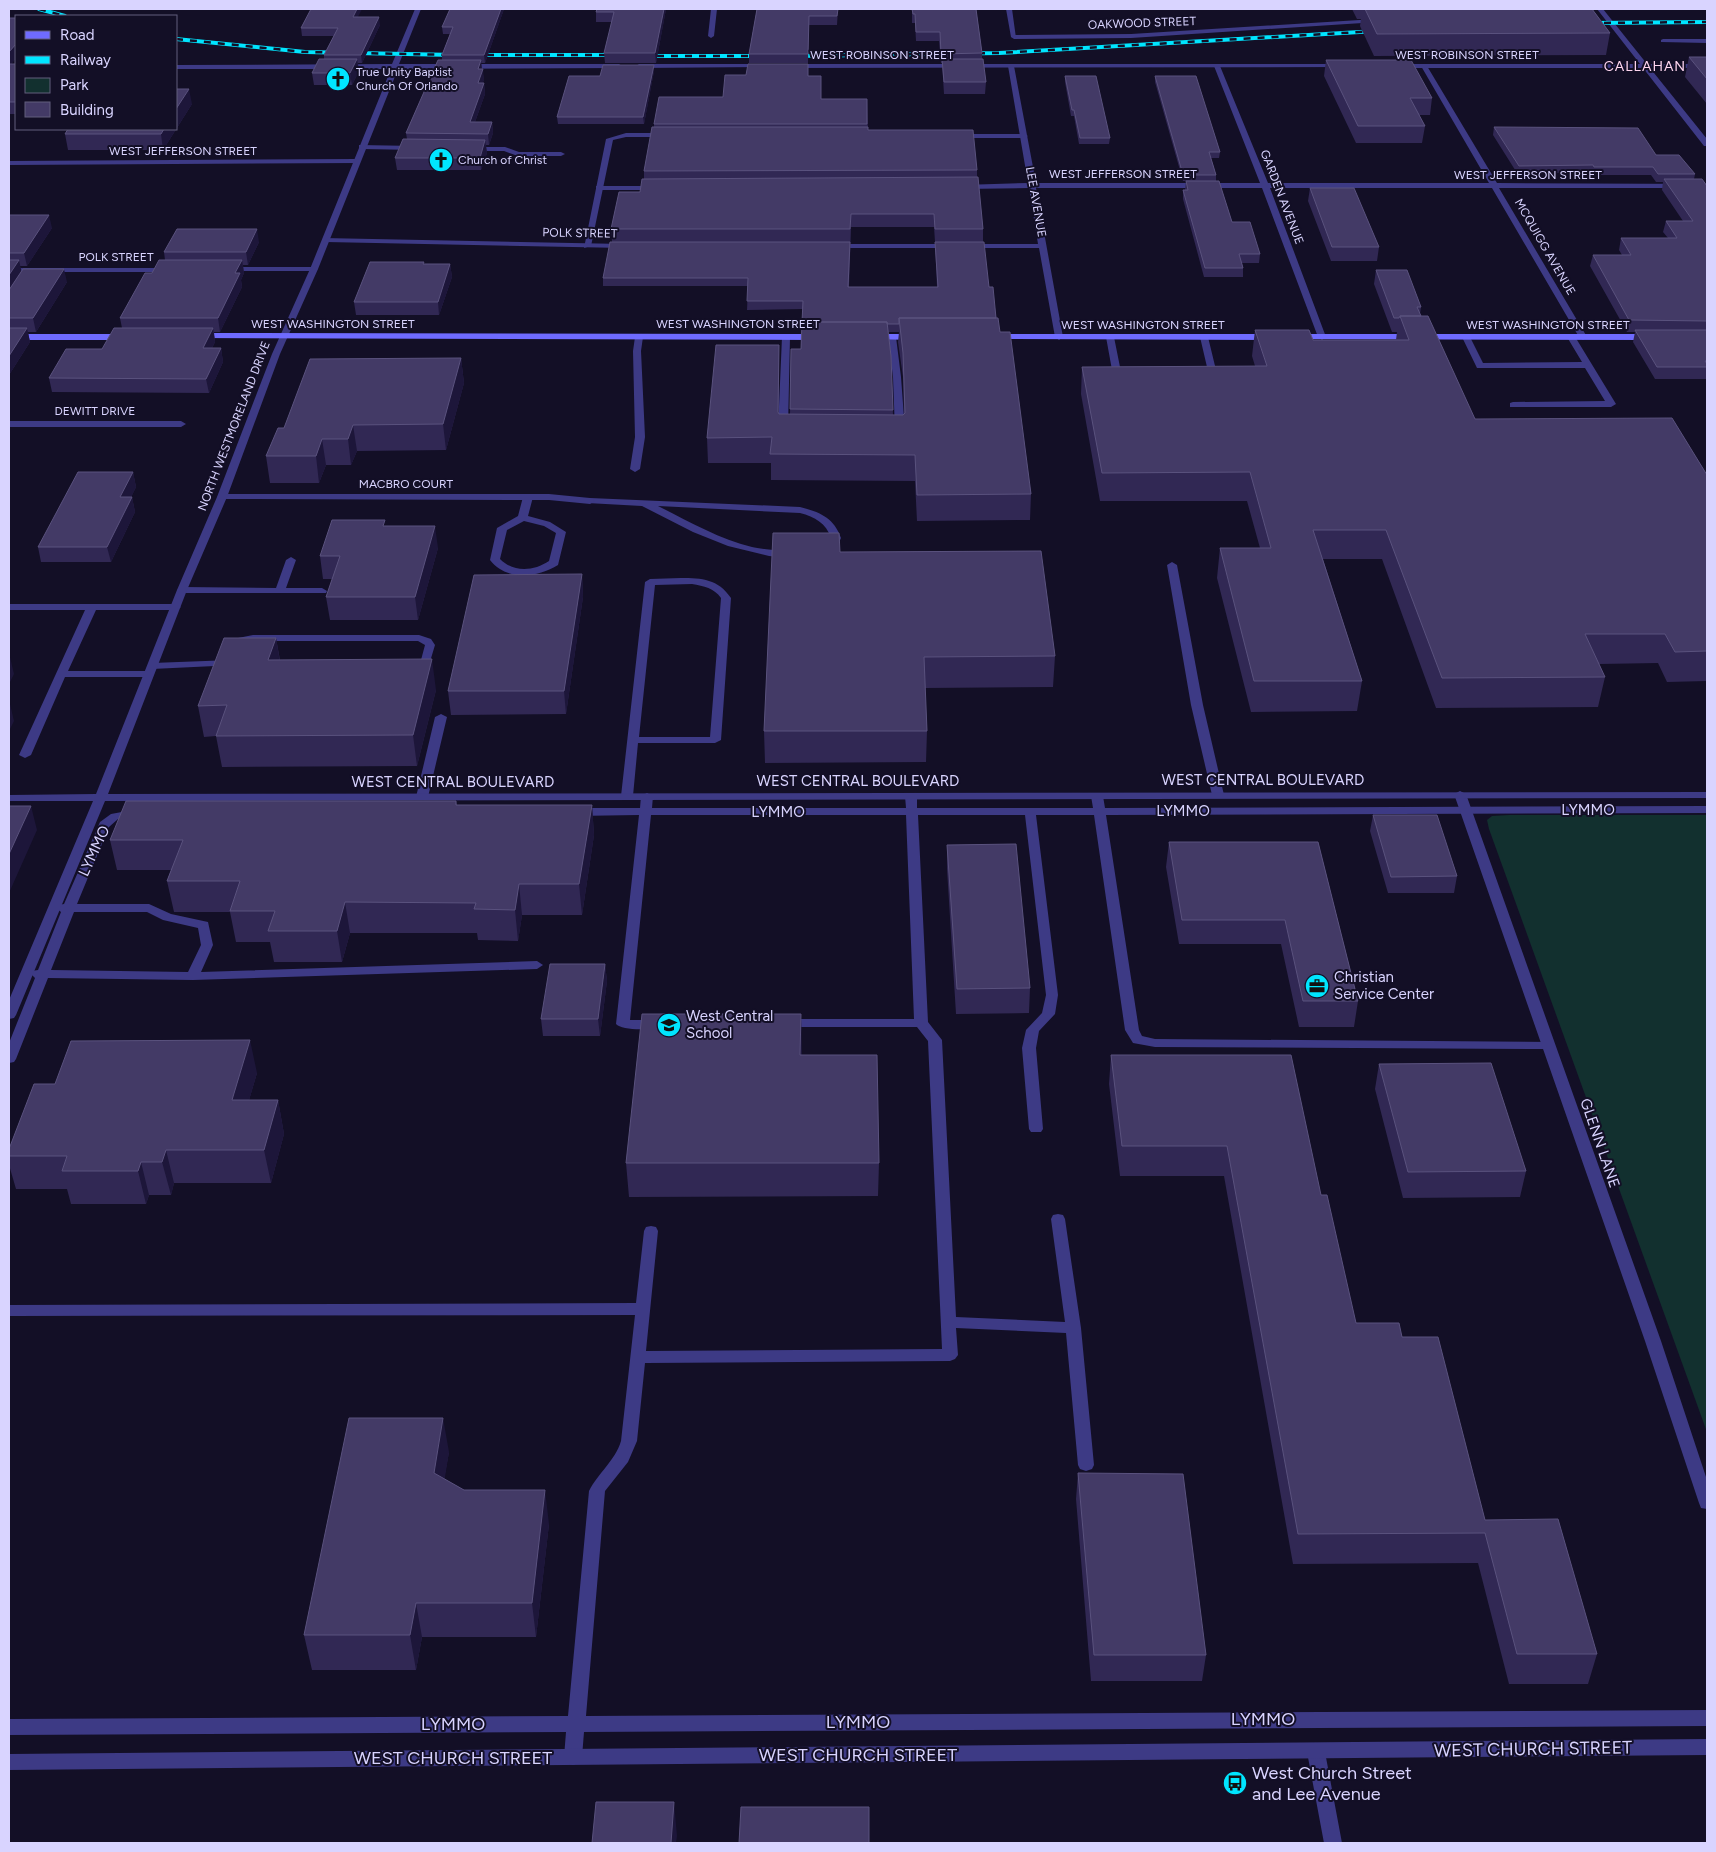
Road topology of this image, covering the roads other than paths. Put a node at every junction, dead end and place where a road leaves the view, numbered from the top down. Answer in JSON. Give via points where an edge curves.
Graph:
{"nodes":[{"id":1,"x":418,"y":9,"type":"edge"},
{"id":2,"x":714,"y":9,"type":"edge"},
{"id":3,"x":1009,"y":9,"type":"edge"},
{"id":4,"x":1598,"y":10,"type":"edge"},
{"id":5,"x":1388,"y":21,"type":"edge"},
{"id":6,"x":711,"y":36,"type":"dead end"},
{"id":7,"x":1662,"y":41,"type":"dead end"},
{"id":8,"x":1707,"y":41,"type":"edge"},
{"id":9,"x":178,"y":66,"type":"edge"},
{"id":10,"x":395,"y":66,"type":"junction"},
{"id":11,"x":775,"y":66,"type":"edge"},
{"id":12,"x":784,"y":66,"type":"edge"},
{"id":13,"x":1011,"y":66,"type":"junction"},
{"id":14,"x":1217,"y":66,"type":"junction"},
{"id":15,"x":1346,"y":66,"type":"edge"},
{"id":16,"x":1395,"y":66,"type":"edge"},
{"id":17,"x":1424,"y":66,"type":"junction"},
{"id":18,"x":1646,"y":66,"type":"junction"},
{"id":19,"x":1707,"y":66,"type":"edge"},
{"id":20,"x":673,"y":135,"type":"edge"},
{"id":21,"x":953,"y":136,"type":"edge"},
{"id":22,"x":1024,"y":136,"type":"junction"},
{"id":23,"x":1707,"y":144,"type":"edge"},
{"id":24,"x":362,"y":147,"type":"junction"},
{"id":25,"x":425,"y":148,"type":"edge"},
{"id":26,"x":462,"y":149,"type":"edge"},
{"id":27,"x":561,"y":154,"type":"dead end"},
{"id":28,"x":356,"y":161,"type":"junction"},
{"id":29,"x":9,"y":163,"type":"edge"},
{"id":30,"x":1265,"y":185,"type":"junction"},
{"id":31,"x":1033,"y":186,"type":"junction"},
{"id":32,"x":1496,"y":186,"type":"junction"},
{"id":33,"x":1707,"y":186,"type":"edge"},
{"id":34,"x":599,"y":188,"type":"junction"},
{"id":35,"x":664,"y":188,"type":"edge"},
{"id":36,"x":957,"y":188,"type":"edge"},
{"id":37,"x":326,"y":240,"type":"junction"},
{"id":38,"x":587,"y":246,"type":"junction"},
{"id":39,"x":636,"y":246,"type":"edge"},
{"id":40,"x":822,"y":246,"type":"edge"},
{"id":41,"x":1044,"y":246,"type":"junction"},
{"id":42,"x":214,"y":269,"type":"edge"},
{"id":43,"x":314,"y":269,"type":"junction"},
{"id":44,"x":9,"y":270,"type":"edge"},
{"id":45,"x":175,"y":270,"type":"edge"},
{"id":46,"x":194,"y":336,"type":"edge"},
{"id":47,"x":284,"y":336,"type":"junction"},
{"id":48,"x":9,"y":337,"type":"edge"},
{"id":49,"x":136,"y":337,"type":"edge"},
{"id":50,"x":638,"y":337,"type":"junction"},
{"id":51,"x":786,"y":337,"type":"junction"},
{"id":52,"x":825,"y":337,"type":"edge"},
{"id":53,"x":863,"y":337,"type":"edge"},
{"id":54,"x":892,"y":337,"type":"junction"},
{"id":55,"x":921,"y":337,"type":"edge"},
{"id":56,"x":980,"y":337,"type":"edge"},
{"id":57,"x":1059,"y":337,"type":"junction"},
{"id":58,"x":1110,"y":337,"type":"junction"},
{"id":59,"x":1204,"y":337,"type":"junction"},
{"id":60,"x":1322,"y":337,"type":"junction"},
{"id":61,"x":1466,"y":337,"type":"junction"},
{"id":62,"x":1571,"y":337,"type":"junction"},
{"id":63,"x":1583,"y":337,"type":"junction"},
{"id":64,"x":1660,"y":337,"type":"edge"},
{"id":65,"x":1586,"y":365,"type":"junction"},
{"id":66,"x":1135,"y":370,"type":"edge"},
{"id":67,"x":1193,"y":370,"type":"edge"},
{"id":68,"x":1513,"y":405,"type":"dead end"},
{"id":69,"x":9,"y":424,"type":"edge"},
{"id":70,"x":181,"y":424,"type":"dead end"},
{"id":71,"x":792,"y":435,"type":"edge"},
{"id":72,"x":890,"y":436,"type":"edge"},
{"id":73,"x":635,"y":469,"type":"dead end"},
{"id":74,"x":222,"y":497,"type":"junction"},
{"id":75,"x":528,"y":497,"type":"junction"},
{"id":76,"x":646,"y":504,"type":"junction"},
{"id":77,"x":523,"y":518,"type":"junction"},
{"id":78,"x":825,"y":549,"type":"edge"},
{"id":79,"x":802,"y":554,"type":"edge"},
{"id":80,"x":291,"y":560,"type":"dead end"},
{"id":81,"x":1172,"y":564,"type":"dead end"},
{"id":82,"x":182,"y":590,"type":"junction"},
{"id":83,"x":322,"y":591,"type":"dead end"},
{"id":84,"x":280,"y":592,"type":"junction"},
{"id":85,"x":176,"y":606,"type":"junction"},
{"id":86,"x":9,"y":607,"type":"edge"},
{"id":87,"x":92,"y":607,"type":"junction"},
{"id":88,"x":226,"y":663,"type":"junction"},
{"id":89,"x":246,"y":663,"type":"edge"},
{"id":90,"x":406,"y":663,"type":"edge"},
{"id":91,"x":150,"y":670,"type":"junction"},
{"id":92,"x":61,"y":674,"type":"junction"},
{"id":93,"x":441,"y":718,"type":"dead end"},
{"id":94,"x":633,"y":740,"type":"junction"},
{"id":95,"x":25,"y":755,"type":"dead end"},
{"id":96,"x":1460,"y":794,"type":"junction"},
{"id":97,"x":1707,"y":794,"type":"edge"},
{"id":98,"x":1218,"y":795,"type":"junction"},
{"id":99,"x":627,"y":796,"type":"junction"},
{"id":100,"x":647,"y":796,"type":"junction"},
{"id":101,"x":911,"y":796,"type":"junction"},
{"id":102,"x":1097,"y":796,"type":"junction"},
{"id":103,"x":422,"y":797,"type":"junction"},
{"id":104,"x":9,"y":798,"type":"edge"},
{"id":105,"x":100,"y":798,"type":"junction"},
{"id":106,"x":1099,"y":810,"type":"junction"},
{"id":107,"x":1465,"y":810,"type":"junction"},
{"id":108,"x":1707,"y":810,"type":"edge"},
{"id":109,"x":1030,"y":811,"type":"junction"},
{"id":110,"x":146,"y":812,"type":"edge"},
{"id":111,"x":566,"y":812,"type":"edge"},
{"id":112,"x":646,"y":812,"type":"junction"},
{"id":113,"x":912,"y":812,"type":"junction"},
{"id":114,"x":54,"y":908,"type":"junction"},
{"id":115,"x":69,"y":908,"type":"junction"},
{"id":116,"x":537,"y":966,"type":"dead end"},
{"id":117,"x":26,"y":974,"type":"junction"},
{"id":118,"x":43,"y":974,"type":"junction"},
{"id":119,"x":193,"y":976,"type":"junction"},
{"id":120,"x":9,"y":1015,"type":"edge"},
{"id":121,"x":772,"y":1023,"type":"edge"},
{"id":122,"x":921,"y":1023,"type":"junction"},
{"id":123,"x":672,"y":1024,"type":"edge"},
{"id":124,"x":1548,"y":1045,"type":"junction"},
{"id":125,"x":9,"y":1059,"type":"edge"},
{"id":126,"x":1036,"y":1129,"type":"dead end"},
{"id":127,"x":1058,"y":1219,"type":"dead end"},
{"id":128,"x":651,"y":1231,"type":"dead end"},
{"id":129,"x":643,"y":1309,"type":"junction"},
{"id":130,"x":9,"y":1310,"type":"edge"},
{"id":131,"x":949,"y":1322,"type":"junction"},
{"id":132,"x":1074,"y":1328,"type":"junction"},
{"id":133,"x":638,"y":1357,"type":"junction"},
{"id":134,"x":1086,"y":1465,"type":"dead end"},
{"id":135,"x":1707,"y":1503,"type":"edge"},
{"id":136,"x":1707,"y":1718,"type":"edge"},
{"id":137,"x":576,"y":1724,"type":"junction"},
{"id":138,"x":9,"y":1727,"type":"edge"},
{"id":139,"x":1707,"y":1747,"type":"edge"},
{"id":140,"x":1316,"y":1752,"type":"junction"},
{"id":141,"x":573,"y":1757,"type":"junction"},
{"id":142,"x":9,"y":1762,"type":"edge"},
{"id":143,"x":1332,"y":1843,"type":"edge"}],
"edges":[{"from":1,"to":10,"type":"street","name":"NORTH WESTMORELAND DRIVE"},
{"from":2,"to":6,"type":"street"},
{"from":3,"to":5,"type":"street","name":"OAKWOOD STREET","via":[[1014,37],[1131,36]]},
{"from":4,"to":18,"type":"street"},
{"from":7,"to":8,"type":"street"},
{"from":9,"to":10,"type":"street"},
{"from":10,"to":11,"type":"street"},
{"from":10,"to":24,"type":"street","name":"NORTH WESTMORELAND DRIVE"},
{"from":12,"to":13,"type":"street","name":"WEST ROBINSON STREET"},
{"from":13,"to":14,"type":"street","name":"WEST ROBINSON STREET"},
{"from":13,"to":22,"type":"street","name":"LEE AVENUE"},
{"from":14,"to":15,"type":"street","name":"WEST ROBINSON STREET"},
{"from":14,"to":30,"type":"street","name":"GARDEN AVENUE"},
{"from":16,"to":17,"type":"street","name":"WEST ROBINSON STREET"},
{"from":17,"to":18,"type":"street","name":"WEST ROBINSON STREET"},
{"from":17,"to":32,"type":"street","name":"MCQUIGG AVENUE"},
{"from":18,"to":19,"type":"street","name":"WEST ROBINSON STREET"},
{"from":18,"to":23,"type":"street"},
{"from":20,"to":34,"type":"street","via":[[614,137],[608,142]]},
{"from":21,"to":22,"type":"street"},
{"from":22,"to":31,"type":"street","name":"LEE AVENUE"},
{"from":24,"to":25,"type":"street"},
{"from":24,"to":28,"type":"street","name":"NORTH WESTMORELAND DRIVE"},
{"from":26,"to":27,"type":"street"},
{"from":28,"to":29,"type":"street","name":"WEST JEFFERSON STREET"},
{"from":28,"to":37,"type":"street","name":"NORTH WESTMORELAND DRIVE"},
{"from":30,"to":31,"type":"street","name":"WEST JEFFERSON STREET"},
{"from":30,"to":32,"type":"street","name":"WEST JEFFERSON STREET"},
{"from":30,"to":60,"type":"street","name":"GARDEN AVENUE"},
{"from":31,"to":36,"type":"street","name":"WEST JEFFERSON STREET"},
{"from":31,"to":41,"type":"street","name":"LEE AVENUE"},
{"from":32,"to":33,"type":"street","name":"WEST JEFFERSON STREET"},
{"from":32,"to":63,"type":"street","name":"MCQUIGG AVENUE"},
{"from":34,"to":35,"type":"street"},
{"from":34,"to":38,"type":"street"},
{"from":37,"to":38,"type":"street","name":"POLK STREET"},
{"from":37,"to":43,"type":"street","name":"NORTH WESTMORELAND DRIVE"},
{"from":38,"to":39,"type":"street","name":"POLK STREET"},
{"from":40,"to":41,"type":"street"},
{"from":41,"to":57,"type":"street","name":"LEE AVENUE"},
{"from":42,"to":43,"type":"street"},
{"from":43,"to":47,"type":"street","name":"NORTH WESTMORELAND DRIVE"},
{"from":44,"to":45,"type":"street","name":"POLK STREET"},
{"from":46,"to":47,"type":"main road","name":"WEST WASHINGTON STREET"},
{"from":47,"to":50,"type":"main road","name":"WEST WASHINGTON STREET"},
{"from":47,"to":74,"type":"street","name":"NORTH WESTMORELAND DRIVE"},
{"from":48,"to":49,"type":"main road"},
{"from":50,"to":51,"type":"main road","name":"WEST WASHINGTON STREET"},
{"from":50,"to":73,"type":"street","via":[[640,438]]},
{"from":51,"to":52,"type":"main road","name":"WEST WASHINGTON STREET"},
{"from":51,"to":71,"type":"street","via":[[783,435]]},
{"from":53,"to":54,"type":"main road"},
{"from":54,"to":55,"type":"main road"},
{"from":54,"to":72,"type":"street","via":[[900,436]]},
{"from":56,"to":57,"type":"main road","name":"WEST WASHINGTON STREET"},
{"from":57,"to":58,"type":"main road","name":"WEST WASHINGTON STREET"},
{"from":58,"to":59,"type":"main road","name":"WEST WASHINGTON STREET"},
{"from":58,"to":66,"type":"street","via":[[1116,370]]},
{"from":59,"to":60,"type":"main road","name":"WEST WASHINGTON STREET"},
{"from":59,"to":67,"type":"street","via":[[1212,370]]},
{"from":60,"to":61,"type":"main road","name":"WEST WASHINGTON STREET"},
{"from":61,"to":62,"type":"main road","name":"WEST WASHINGTON STREET"},
{"from":61,"to":65,"type":"street","via":[[1480,366]]},
{"from":62,"to":63,"type":"main road","name":"WEST WASHINGTON STREET"},
{"from":62,"to":65,"type":"street"},
{"from":63,"to":64,"type":"main road","name":"WEST WASHINGTON STREET"},
{"from":65,"to":68,"type":"street","via":[[1611,404]]},
{"from":69,"to":70,"type":"street","name":"DEWITT DRIVE"},
{"from":74,"to":75,"type":"street","name":"MACBRO COURT"},
{"from":74,"to":82,"type":"street","name":"NORTH WESTMORELAND DRIVE"},
{"from":75,"to":76,"type":"street","name":"MACBRO COURT"},
{"from":75,"to":77,"type":"street"},
{"from":76,"to":78,"type":"street","name":"MACBRO COURT","via":[[802,510],[826,521],[834,529],[836,538],[832,547]]},
{"from":76,"to":79,"type":"street","via":[[747,551]]},
{"from":77,"to":77,"type":"street","via":[[502,528],[495,560],[500,567],[515,571],[541,571],[554,563],[561,532],[547,524]]},
{"from":80,"to":84,"type":"street"},
{"from":81,"to":98,"type":"street","via":[[1197,705]]},
{"from":82,"to":84,"type":"street"},
{"from":82,"to":85,"type":"street","name":"NORTH WESTMORELAND DRIVE"},
{"from":83,"to":84,"type":"street"},
{"from":85,"to":87,"type":"street"},
{"from":85,"to":91,"type":"street","name":"NORTH WESTMORELAND DRIVE"},
{"from":86,"to":87,"type":"street"},
{"from":87,"to":92,"type":"street"},
{"from":88,"to":89,"type":"street"},
{"from":88,"to":90,"type":"street","via":[[233,642],[253,638],[419,638],[430,645],[426,663]]},
{"from":88,"to":91,"type":"street"},
{"from":91,"to":92,"type":"street"},
{"from":91,"to":105,"type":"street","name":"NORTH WESTMORELAND DRIVE"},
{"from":92,"to":95,"type":"street"},
{"from":93,"to":103,"type":"street"},
{"from":94,"to":94,"type":"street","via":[[715,740],[726,598],[724,592],[710,583],[650,582]]},
{"from":94,"to":99,"type":"street"},
{"from":96,"to":97,"type":"street","name":"WEST CENTRAL BOULEVARD"},
{"from":96,"to":98,"type":"street","name":"WEST CENTRAL BOULEVARD"},
{"from":96,"to":107,"type":"street","name":"GLENN LANE"},
{"from":98,"to":102,"type":"street","name":"WEST CENTRAL BOULEVARD"},
{"from":99,"to":100,"type":"street","name":"WEST CENTRAL BOULEVARD"},
{"from":99,"to":103,"type":"street","name":"WEST CENTRAL BOULEVARD"},
{"from":100,"to":101,"type":"street","name":"WEST CENTRAL BOULEVARD"},
{"from":100,"to":112,"type":"street"},
{"from":101,"to":102,"type":"street","name":"WEST CENTRAL BOULEVARD"},
{"from":101,"to":113,"type":"street"},
{"from":102,"to":106,"type":"street"},
{"from":103,"to":105,"type":"street","name":"WEST CENTRAL BOULEVARD"},
{"from":104,"to":105,"type":"street","name":"WEST CENTRAL BOULEVARD"},
{"from":105,"to":114,"type":"street","name":"NORTH WESTMORELAND DRIVE"},
{"from":106,"to":107,"type":"street","name":"LYMMO"},
{"from":106,"to":109,"type":"street","name":"LYMMO"},
{"from":106,"to":124,"type":"street","via":[[1132,1030],[1138,1040],[1155,1043]]},
{"from":107,"to":108,"type":"street","name":"LYMMO"},
{"from":107,"to":124,"type":"street","name":"GLENN LANE"},
{"from":109,"to":113,"type":"street","name":"LYMMO"},
{"from":109,"to":126,"type":"street","via":[[1052,995],[1048,1014],[1033,1030],[1028,1048]]},
{"from":110,"to":115,"type":"street","name":"LYMMO","via":[[124,813],[104,824]]},
{"from":111,"to":112,"type":"street","name":"LYMMO"},
{"from":112,"to":113,"type":"street","name":"LYMMO"},
{"from":112,"to":123,"type":"street","via":[[623,1024]]},
{"from":113,"to":122,"type":"street"},
{"from":114,"to":115,"type":"street"},
{"from":114,"to":117,"type":"street","name":"NORTH WESTMORELAND DRIVE"},
{"from":115,"to":118,"type":"street","name":"LYMMO"},
{"from":115,"to":119,"type":"street","via":[[149,908],[167,917],[204,925],[207,945]]},
{"from":116,"to":119,"type":"street"},
{"from":117,"to":118,"type":"street"},
{"from":117,"to":120,"type":"street","name":"NORTH WESTMORELAND DRIVE"},
{"from":118,"to":119,"type":"street"},
{"from":118,"to":125,"type":"street","name":"LYMMO"},
{"from":121,"to":122,"type":"street"},
{"from":122,"to":131,"type":"street","via":[[935,1040]]},
{"from":124,"to":135,"type":"street","name":"GLENN LANE"},
{"from":127,"to":132,"type":"street"},
{"from":128,"to":129,"type":"street"},
{"from":129,"to":130,"type":"street"},
{"from":129,"to":133,"type":"street"},
{"from":131,"to":132,"type":"street"},
{"from":131,"to":133,"type":"street","via":[[950,1355]]},
{"from":132,"to":134,"type":"street"},
{"from":133,"to":137,"type":"street","via":[[627,1450],[596,1491]]},
{"from":136,"to":137,"type":"street","name":"LYMMO"},
{"from":137,"to":138,"type":"street","name":"LYMMO"},
{"from":137,"to":141,"type":"street"},
{"from":139,"to":140,"type":"street","name":"WEST CHURCH STREET"},
{"from":140,"to":141,"type":"street","name":"WEST CHURCH STREET"},
{"from":140,"to":143,"type":"street"},
{"from":141,"to":142,"type":"street","name":"WEST CHURCH STREET"}]}
